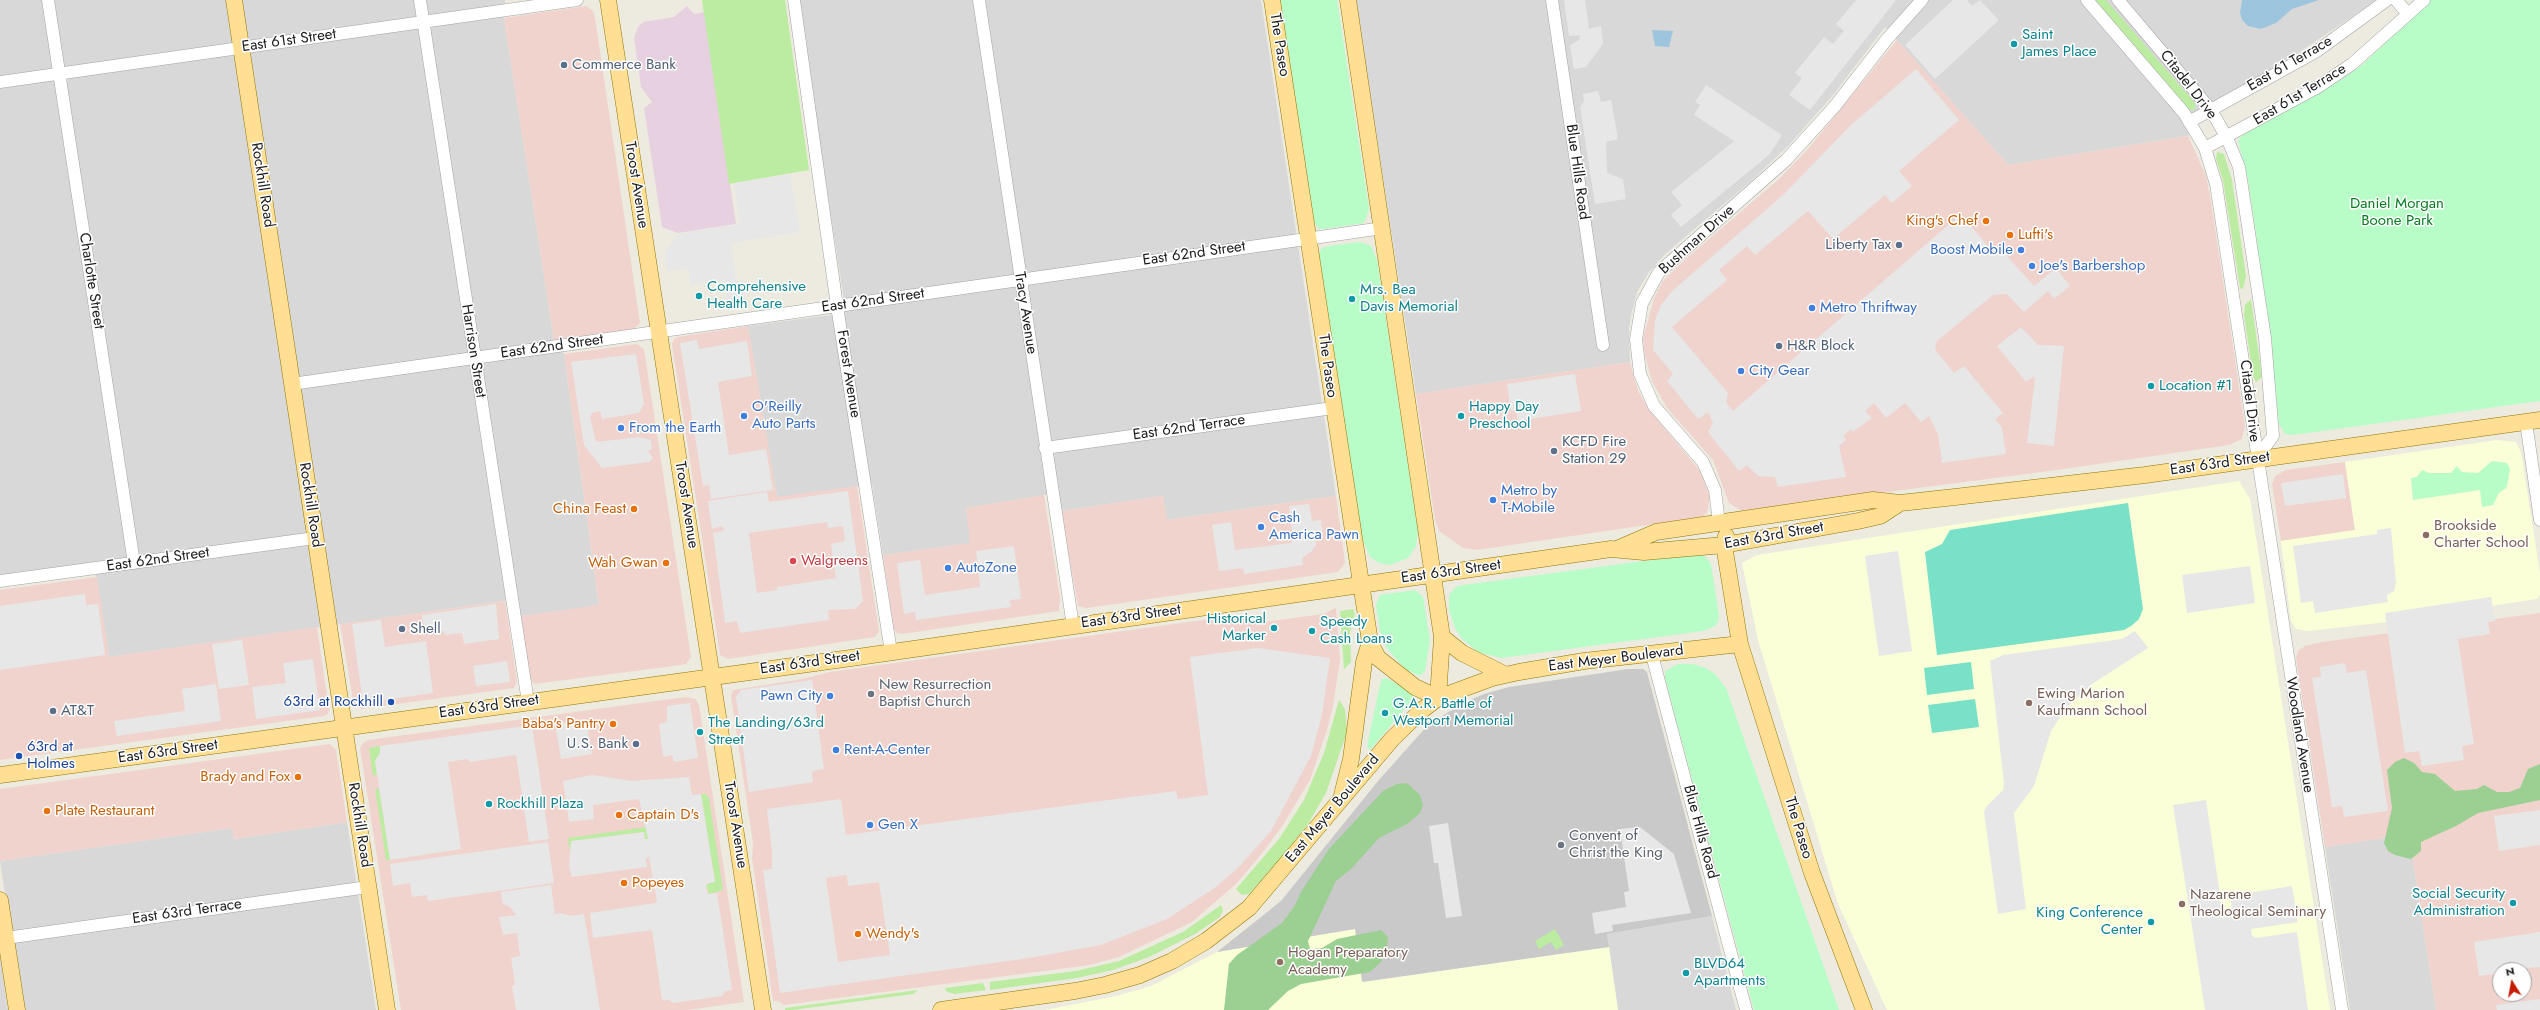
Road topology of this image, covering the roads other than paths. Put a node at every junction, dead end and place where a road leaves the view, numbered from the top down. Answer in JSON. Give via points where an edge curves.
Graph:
{"nodes":[{"id":1,"x":48,"y":0,"type":"edge"},
{"id":2,"x":234,"y":0,"type":"edge"},
{"id":3,"x":420,"y":0,"type":"edge"},
{"id":4,"x":577,"y":0,"type":"edge"},
{"id":5,"x":608,"y":0,"type":"edge"},
{"id":6,"x":794,"y":0,"type":"edge"},
{"id":7,"x":979,"y":0,"type":"edge"},
{"id":8,"x":1272,"y":0,"type":"edge"},
{"id":9,"x":1348,"y":0,"type":"edge"},
{"id":10,"x":1552,"y":0,"type":"edge"},
{"id":11,"x":1922,"y":0,"type":"edge"},
{"id":12,"x":2087,"y":0,"type":"edge"},
{"id":13,"x":2118,"y":0,"type":"edge"},
{"id":14,"x":2387,"y":0,"type":"edge"},
{"id":15,"x":2396,"y":0,"type":"edge"},
{"id":16,"x":2424,"y":0,"type":"edge"},
{"id":17,"x":2408,"y":14,"type":"junction"},
{"id":18,"x":423,"y":22,"type":"junction"},
{"id":19,"x":241,"y":48,"type":"junction"},
{"id":20,"x":59,"y":74,"type":"junction"},
{"id":21,"x":0,"y":82,"type":"edge"},
{"id":22,"x":2211,"y":110,"type":"junction"},
{"id":23,"x":2189,"y":122,"type":"junction"},
{"id":24,"x":2226,"y":138,"type":"junction"},
{"id":25,"x":2205,"y":148,"type":"junction"},
{"id":26,"x":1383,"y":228,"type":"junction"},
{"id":27,"x":1308,"y":238,"type":"junction"},
{"id":28,"x":1020,"y":280,"type":"junction"},
{"id":29,"x":837,"y":306,"type":"junction"},
{"id":30,"x":659,"y":332,"type":"junction"},
{"id":31,"x":1603,"y":344,"type":"dead end"},
{"id":32,"x":474,"y":358,"type":"junction"},
{"id":33,"x":292,"y":384,"type":"junction"},
{"id":34,"x":1333,"y":408,"type":"junction"},
{"id":35,"x":2533,"y":421,"type":"edge"},
{"id":36,"x":1045,"y":448,"type":"junction"},
{"id":37,"x":2256,"y":459,"type":"junction"},
{"id":38,"x":1900,"y":504,"type":"junction"},
{"id":39,"x":1804,"y":510,"type":"junction"},
{"id":40,"x":2540,"y":520,"type":"edge"},
{"id":41,"x":1719,"y":523,"type":"junction"},
{"id":42,"x":316,"y":538,"type":"junction"},
{"id":43,"x":1724,"y":545,"type":"junction"},
{"id":44,"x":1619,"y":548,"type":"junction"},
{"id":45,"x":1644,"y":552,"type":"junction"},
{"id":46,"x":134,"y":563,"type":"junction"},
{"id":47,"x":1433,"y":574,"type":"junction"},
{"id":48,"x":0,"y":581,"type":"edge"},
{"id":49,"x":1360,"y":585,"type":"junction"},
{"id":50,"x":1073,"y":626,"type":"junction"},
{"id":51,"x":1442,"y":637,"type":"junction"},
{"id":52,"x":1370,"y":642,"type":"junction"},
{"id":53,"x":1740,"y":644,"type":"junction"},
{"id":54,"x":890,"y":652,"type":"junction"},
{"id":55,"x":1652,"y":655,"type":"junction"},
{"id":56,"x":1506,"y":675,"type":"junction"},
{"id":57,"x":712,"y":677,"type":"junction"},
{"id":58,"x":1438,"y":698,"type":"junction"},
{"id":59,"x":528,"y":702,"type":"junction"},
{"id":60,"x":344,"y":727,"type":"junction"},
{"id":61,"x":0,"y":775,"type":"edge"},
{"id":62,"x":1341,"y":800,"type":"junction"},
{"id":63,"x":368,"y":887,"type":"junction"},
{"id":64,"x":0,"y":900,"type":"edge"},
{"id":65,"x":4,"y":942,"type":"edge"},
{"id":66,"x":17,"y":1010,"type":"edge"},
{"id":67,"x":387,"y":1010,"type":"edge"},
{"id":68,"x":763,"y":1010,"type":"edge"},
{"id":69,"x":941,"y":1010,"type":"edge"},
{"id":70,"x":1746,"y":1010,"type":"edge"},
{"id":71,"x":1864,"y":1010,"type":"edge"},
{"id":72,"x":2342,"y":1010,"type":"edge"}],
"edges":[{"from":1,"to":20,"type":"street","name":"Charlotte Street"},
{"from":2,"to":19,"type":"main road","name":"Rockhill Road"},
{"from":3,"to":18,"type":"street","name":"Harrison Street"},
{"from":4,"to":18,"type":"street","name":"East 61st Street"},
{"from":5,"to":30,"type":"main road","name":"Troost Avenue"},
{"from":6,"to":29,"type":"street","name":"Forest Avenue"},
{"from":7,"to":28,"type":"street","name":"Tracy Avenue"},
{"from":8,"to":27,"type":"main road","name":"The Paseo"},
{"from":9,"to":26,"type":"main road"},
{"from":10,"to":31,"type":"street","name":"Blue Hills Road"},
{"from":11,"to":41,"type":"street","name":"Bushman Drive","via":[[1887,39],[1835,106],[1786,160],[1659,272],[1642,303],[1636,339],[1640,374],[1654,406],[1703,462],[1715,490]]},
{"from":12,"to":23,"type":"street","name":"Citadel Drive"},
{"from":13,"to":22,"type":"street","name":"Citadel Drive"},
{"from":14,"to":22,"type":"street","name":"East 61 Terrace","via":[[2317,51]]},
{"from":15,"to":17,"type":"street"},
{"from":16,"to":17,"type":"street","name":"East 61st Terrace"},
{"from":17,"to":24,"type":"street","name":"East 61st Terrace","via":[[2341,71],[2318,87]]},
{"from":18,"to":19,"type":"street","name":"East 61st Street"},
{"from":18,"to":32,"type":"street","name":"Harrison Street"},
{"from":19,"to":20,"type":"street","name":"East 61st Street"},
{"from":19,"to":33,"type":"main road","name":"Rockhill Road"},
{"from":20,"to":21,"type":"street","name":"East 61st Street"},
{"from":20,"to":46,"type":"street","name":"Charlotte Street"},
{"from":22,"to":23,"type":"street","name":"East 61 Terrace"},
{"from":22,"to":24,"type":"street","name":"Citadel Drive"},
{"from":23,"to":25,"type":"street","name":"Citadel Drive"},
{"from":24,"to":25,"type":"street","name":"East 61st Terrace"},
{"from":24,"to":37,"type":"street","name":"Citadel Drive","via":[[2239,167],[2265,345],[2273,436]]},
{"from":25,"to":37,"type":"street","name":"Citadel Drive","via":[[2216,184],[2245,364]]},
{"from":26,"to":27,"type":"street","name":"East 62nd Street"},
{"from":26,"to":47,"type":"main road"},
{"from":27,"to":28,"type":"street","name":"East 62nd Street"},
{"from":27,"to":34,"type":"main road","name":"The Paseo"},
{"from":28,"to":29,"type":"street","name":"East 62nd Street"},
{"from":28,"to":36,"type":"street","name":"Tracy Avenue"},
{"from":29,"to":30,"type":"street","name":"East 62nd Street"},
{"from":29,"to":54,"type":"street","name":"Forest Avenue"},
{"from":30,"to":32,"type":"street","name":"East 62nd Street"},
{"from":30,"to":57,"type":"main road","name":"Troost Avenue"},
{"from":32,"to":33,"type":"street","name":"East 62nd Street"},
{"from":32,"to":59,"type":"street","name":"Harrison Street"},
{"from":33,"to":42,"type":"main road","name":"Rockhill Road"},
{"from":34,"to":36,"type":"street","name":"East 62nd Terrace"},
{"from":34,"to":49,"type":"main road","name":"The Paseo"},
{"from":35,"to":37,"type":"main road","name":"East 63rd Street"},
{"from":35,"to":40,"type":"street"},
{"from":36,"to":50,"type":"street","name":"Tracy Avenue"},
{"from":37,"to":38,"type":"main road","name":"East 63rd Street"},
{"from":37,"to":72,"type":"street","name":"Woodland Avenue"},
{"from":38,"to":39,"type":"main road","name":"East 63rd Street","via":[[1873,500]]},
{"from":38,"to":43,"type":"main road","name":"East 63rd Street","via":[[1880,516],[1858,522]]},
{"from":39,"to":41,"type":"main road","name":"East 63rd Street"},
{"from":39,"to":43,"type":"main road","via":[[1776,521],[1730,533],[1725,537]]},
{"from":41,"to":44,"type":"main road","name":"East 63rd Street","via":[[1656,532]]},
{"from":41,"to":45,"type":"main road","via":[[1713,531],[1702,536],[1679,539]]},
{"from":42,"to":46,"type":"street","name":"East 62nd Street"},
{"from":42,"to":60,"type":"main road","name":"Rockhill Road"},
{"from":43,"to":45,"type":"main road","name":"East 63rd Street"},
{"from":43,"to":53,"type":"main road"},
{"from":44,"to":45,"type":"main road","name":"East 63rd Street"},
{"from":44,"to":47,"type":"main road","name":"East 63rd Street"},
{"from":46,"to":48,"type":"street","name":"East 62nd Street"},
{"from":47,"to":49,"type":"main road","name":"East 63rd Street"},
{"from":47,"to":51,"type":"main road"},
{"from":49,"to":50,"type":"main road","name":"East 63rd Street"},
{"from":49,"to":52,"type":"main road","name":"The Paseo"},
{"from":50,"to":54,"type":"main road","name":"East 63rd Street"},
{"from":51,"to":56,"type":"main road","via":[[1462,653]]},
{"from":51,"to":58,"type":"main road"},
{"from":52,"to":58,"type":"main road","name":"The Paseo","via":[[1378,658],[1415,687]]},
{"from":52,"to":62,"type":"main road","via":[[1364,662],[1351,759]]},
{"from":53,"to":55,"type":"main road","name":"East Meyer Boulevard"},
{"from":53,"to":71,"type":"main road","name":"The Paseo","via":[[1812,874]]},
{"from":54,"to":57,"type":"main road","name":"East 63rd Street"},
{"from":55,"to":56,"type":"main road","name":"East Meyer Boulevard","via":[[1584,661]]},
{"from":55,"to":70,"type":"street","name":"Blue Hills Road"},
{"from":56,"to":58,"type":"main road","name":"East Meyer Boulevard"},
{"from":57,"to":59,"type":"main road","name":"East 63rd Street"},
{"from":57,"to":68,"type":"main road","name":"Troost Avenue"},
{"from":58,"to":62,"type":"main road","name":"East Meyer Boulevard","via":[[1392,739]]},
{"from":59,"to":60,"type":"main road","name":"East 63rd Street"},
{"from":60,"to":61,"type":"main road","name":"East 63rd Street"},
{"from":60,"to":63,"type":"main road","name":"Rockhill Road"},
{"from":62,"to":69,"type":"main road","name":"East Meyer Boulevard","via":[[1249,908],[1206,941],[1172,961],[1140,975],[1076,991]]},
{"from":63,"to":65,"type":"street","name":"East 63rd Terrace"},
{"from":63,"to":67,"type":"main road","name":"Rockhill Road"},
{"from":64,"to":65,"type":"main road"},
{"from":65,"to":66,"type":"main road"}]}
